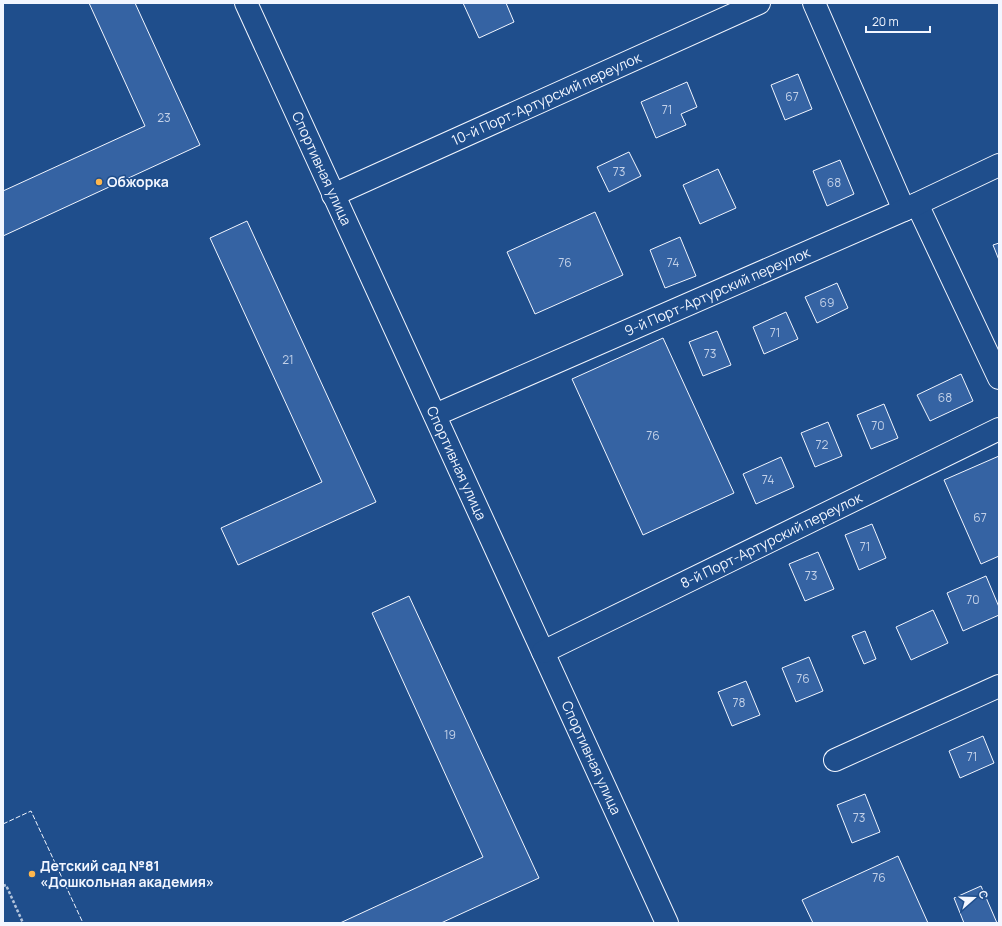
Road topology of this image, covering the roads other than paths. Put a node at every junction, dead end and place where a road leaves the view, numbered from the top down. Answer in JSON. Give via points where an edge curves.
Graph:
{"nodes":[{"id":1,"x":246,"y":3,"type":"edge"},
{"id":2,"x":759,"y":3,"type":"edge"},
{"id":3,"x":814,"y":3,"type":"edge"},
{"id":4,"x":999,"y":165,"type":"edge"},
{"id":5,"x":333,"y":195,"type":"junction"},
{"id":6,"x":910,"y":207,"type":"junction"},
{"id":7,"x":999,"y":378,"type":"edge"},
{"id":8,"x":435,"y":415,"type":"junction"},
{"id":9,"x":999,"y":429,"type":"edge"},
{"id":10,"x":543,"y":652,"type":"junction"},
{"id":11,"x":999,"y":686,"type":"edge"},
{"id":12,"x":835,"y":760,"type":"dead end"},
{"id":13,"x":667,"y":923,"type":"edge"}],
"edges":[{"from":1,"to":5,"type":"street","name":"Спортивная улица"},
{"from":2,"to":5,"type":"street","name":"10-й Порт-Артурский переулок"},
{"from":3,"to":6,"type":"street"},
{"from":4,"to":6,"type":"street","name":"9-й Порт-Артурский переулок"},
{"from":5,"to":8,"type":"street","name":"Спортивная улица"},
{"from":6,"to":7,"type":"street"},
{"from":6,"to":8,"type":"street","name":"9-й Порт-Артурский переулок"},
{"from":8,"to":10,"type":"street","name":"Спортивная улица"},
{"from":9,"to":10,"type":"street","name":"8-й Порт-Артурский переулок"},
{"from":10,"to":13,"type":"street","name":"Спортивная улица"},
{"from":11,"to":12,"type":"street"}]}
